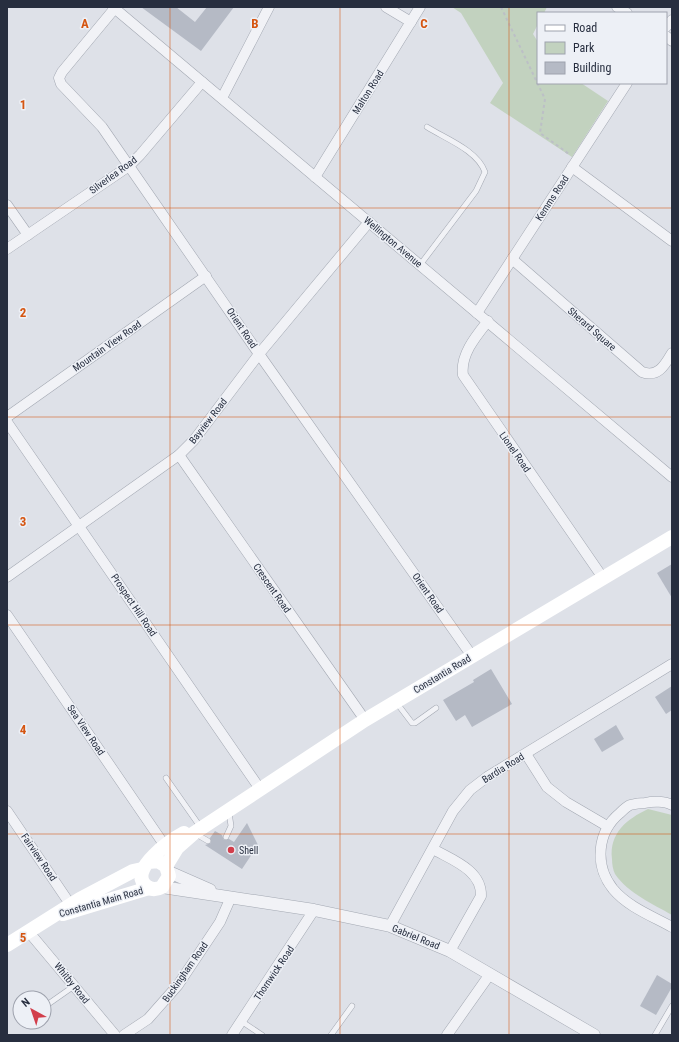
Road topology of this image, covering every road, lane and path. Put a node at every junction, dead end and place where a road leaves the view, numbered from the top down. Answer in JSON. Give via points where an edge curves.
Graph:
{"nodes":[{"id":1,"x":269,"y":7,"type":"edge"},
{"id":2,"x":386,"y":7,"type":"edge"},
{"id":3,"x":420,"y":7,"type":"edge"},
{"id":4,"x":501,"y":7,"type":"edge"},
{"id":5,"x":616,"y":7,"type":"edge"},
{"id":6,"x":114,"y":8,"type":"edge"},
{"id":7,"x":625,"y":12,"type":"edge"},
{"id":8,"x":411,"y":22,"type":"junction"},
{"id":9,"x":537,"y":81,"type":"edge"},
{"id":10,"x":202,"y":82,"type":"junction"},
{"id":11,"x":539,"y":84,"type":"edge"},
{"id":12,"x":626,"y":84,"type":"edge"},
{"id":13,"x":222,"y":98,"type":"junction"},
{"id":14,"x":428,"y":127,"type":"dead end"},
{"id":15,"x":129,"y":166,"type":"junction"},
{"id":16,"x":572,"y":167,"type":"junction"},
{"id":17,"x":315,"y":177,"type":"junction"},
{"id":18,"x":7,"y":205,"type":"edge"},
{"id":19,"x":369,"y":222,"type":"junction"},
{"id":20,"x":28,"y":235,"type":"junction"},
{"id":21,"x":672,"y":241,"type":"edge"},
{"id":22,"x":7,"y":250,"type":"edge"},
{"id":23,"x":512,"y":259,"type":"junction"},
{"id":24,"x":420,"y":265,"type":"junction"},
{"id":25,"x":206,"y":276,"type":"junction"},
{"id":26,"x":477,"y":313,"type":"junction"},
{"id":27,"x":488,"y":321,"type":"junction"},
{"id":28,"x":672,"y":353,"type":"edge"},
{"id":29,"x":259,"y":354,"type":"junction"},
{"id":30,"x":7,"y":417,"type":"edge"},
{"id":31,"x":7,"y":422,"type":"edge"},
{"id":32,"x":179,"y":456,"type":"junction"},
{"id":33,"x":672,"y":477,"type":"edge"},
{"id":34,"x":80,"y":526,"type":"junction"},
{"id":35,"x":672,"y":537,"type":"edge"},
{"id":36,"x":7,"y":577,"type":"edge"},
{"id":37,"x":604,"y":578,"type":"junction"},
{"id":38,"x":7,"y":615,"type":"edge"},
{"id":39,"x":472,"y":656,"type":"junction"},
{"id":40,"x":672,"y":664,"type":"edge"},
{"id":41,"x":395,"y":701,"type":"junction"},
{"id":42,"x":436,"y":708,"type":"dead end"},
{"id":43,"x":365,"y":720,"type":"junction"},
{"id":44,"x":526,"y":754,"type":"junction"},
{"id":45,"x":166,"y":778,"type":"dead end"},
{"id":46,"x":260,"y":790,"type":"junction"},
{"id":47,"x":672,"y":805,"type":"edge"},
{"id":48,"x":228,"y":809,"type":"junction"},
{"id":49,"x":7,"y":811,"type":"edge"},
{"id":50,"x":606,"y":826,"type":"junction"},
{"id":51,"x":196,"y":829,"type":"junction"},
{"id":52,"x":226,"y":837,"type":"dead end"},
{"id":53,"x":208,"y":841,"type":"dead end"},
{"id":54,"x":165,"y":846,"type":"junction"},
{"id":55,"x":433,"y":849,"type":"junction"},
{"id":56,"x":146,"y":866,"type":"junction"},
{"id":57,"x":167,"y":869,"type":"junction"},
{"id":58,"x":155,"y":887,"type":"junction"},
{"id":59,"x":218,"y":895,"type":"junction"},
{"id":60,"x":231,"y":897,"type":"junction"},
{"id":61,"x":70,"y":904,"type":"junction"},
{"id":62,"x":314,"y":910,"type":"junction"},
{"id":63,"x":53,"y":916,"type":"junction"},
{"id":64,"x":390,"y":926,"type":"junction"},
{"id":65,"x":672,"y":928,"type":"edge"},
{"id":66,"x":28,"y":931,"type":"junction"},
{"id":67,"x":7,"y":945,"type":"edge"},
{"id":68,"x":450,"y":951,"type":"junction"},
{"id":69,"x":490,"y":974,"type":"junction"},
{"id":70,"x":74,"y":986,"type":"junction"},
{"id":71,"x":52,"y":1001,"type":"edge"},
{"id":72,"x":352,"y":1006,"type":"dead end"},
{"id":73,"x":672,"y":1006,"type":"edge"},
{"id":74,"x":241,"y":1021,"type":"junction"},
{"id":75,"x":115,"y":1035,"type":"edge"},
{"id":76,"x":124,"y":1035,"type":"edge"},
{"id":77,"x":232,"y":1035,"type":"edge"},
{"id":78,"x":262,"y":1035,"type":"edge"},
{"id":79,"x":331,"y":1035,"type":"edge"},
{"id":80,"x":447,"y":1035,"type":"edge"},
{"id":81,"x":594,"y":1035,"type":"edge"},
{"id":82,"x":655,"y":1035,"type":"edge"}],
"edges":[{"from":1,"to":13,"type":"street"},
{"from":2,"to":8,"type":"street"},
{"from":3,"to":8,"type":"street","name":"Malton Road"},
{"from":4,"to":9,"type":"path"},
{"from":5,"to":7,"type":"street"},
{"from":6,"to":10,"type":"street","name":"Wellington Avenue"},
{"from":6,"to":15,"type":"street","name":"Orient Road","via":[[62,72],[59,81],[96,119]]},
{"from":8,"to":17,"type":"street","name":"Malton Road"},
{"from":10,"to":13,"type":"street","name":"Wellington Avenue"},
{"from":10,"to":15,"type":"street","name":"Silverlea Road"},
{"from":11,"to":16,"type":"path","via":[[546,99],[539,131],[573,156]]},
{"from":12,"to":16,"type":"street","name":"Kemms Road"},
{"from":13,"to":17,"type":"street","name":"Wellington Avenue"},
{"from":14,"to":24,"type":"lane","via":[[475,156],[485,172],[476,191]]},
{"from":15,"to":20,"type":"street","name":"Silverlea Road"},
{"from":15,"to":25,"type":"street","name":"Orient Road"},
{"from":16,"to":21,"type":"street"},
{"from":16,"to":23,"type":"street","name":"Kemms Road"},
{"from":17,"to":19,"type":"street","name":"Wellington Avenue"},
{"from":18,"to":20,"type":"street"},
{"from":19,"to":24,"type":"street","name":"Wellington Avenue"},
{"from":19,"to":29,"type":"street","name":"Bayview Road"},
{"from":20,"to":22,"type":"street","name":"Silverlea Road"},
{"from":23,"to":26,"type":"street","name":"Kemms Road"},
{"from":23,"to":28,"type":"street","name":"Sherard Square","via":[[642,372],[655,373]]},
{"from":24,"to":26,"type":"street","name":"Wellington Avenue"},
{"from":25,"to":29,"type":"street","name":"Orient Road"},
{"from":25,"to":30,"type":"street","name":"Mountain View Road"},
{"from":26,"to":27,"type":"street","name":"Wellington Avenue"},
{"from":27,"to":33,"type":"street","name":"Wellington Avenue"},
{"from":27,"to":37,"type":"street","name":"Lionel Road","via":[[467,351],[462,367],[463,375]]},
{"from":29,"to":32,"type":"street","name":"Bayview Road"},
{"from":29,"to":39,"type":"street","name":"Orient Road"},
{"from":31,"to":34,"type":"street","name":"Prospect Hill Road"},
{"from":32,"to":34,"type":"street","name":"Bayview Road"},
{"from":32,"to":43,"type":"street","name":"Crescent Road"},
{"from":34,"to":36,"type":"street","name":"Bayview Road"},
{"from":34,"to":46,"type":"street","name":"Prospect Hill Road"},
{"from":35,"to":37,"type":"main road","name":"Constantia Road"},
{"from":37,"to":39,"type":"main road","name":"Constantia Road"},
{"from":38,"to":54,"type":"street","name":"Sea View Road"},
{"from":39,"to":41,"type":"main road","name":"Constantia Road"},
{"from":40,"to":44,"type":"street","name":"Bardia Road"},
{"from":41,"to":42,"type":"lane","via":[[412,723]]},
{"from":41,"to":43,"type":"main road","name":"Constantia Road"},
{"from":43,"to":46,"type":"main road","name":"Constantia Road"},
{"from":44,"to":50,"type":"street","via":[[547,786],[566,802]]},
{"from":44,"to":55,"type":"street","name":"Bardia Road","via":[[470,790],[453,811]]},
{"from":45,"to":51,"type":"lane"},
{"from":46,"to":48,"type":"main road","name":"Constantia Road"},
{"from":47,"to":50,"type":"street","via":[[668,802],[650,802],[629,806]]},
{"from":48,"to":51,"type":"main road","name":"Constantia Road"},
{"from":48,"to":52,"type":"lane","via":[[231,826]]},
{"from":49,"to":61,"type":"street","name":"Fairview Road"},
{"from":50,"to":65,"type":"street","via":[[600,856],[604,874],[613,889],[626,901]]},
{"from":51,"to":53,"type":"lane"},
{"from":51,"to":54,"type":"main road","name":"Constantia Road"},
{"from":51,"to":57,"type":"main road","name":"Constantia Road","via":[[177,848]]},
{"from":54,"to":56,"type":"main road","name":"Constantia Road"},
{"from":55,"to":64,"type":"street","name":"Bardia Road"},
{"from":55,"to":68,"type":"street","via":[[469,870],[476,876],[481,889],[481,896]]},
{"from":56,"to":57,"type":"main road","via":[[158,861]]},
{"from":56,"to":58,"type":"main road","via":[[141,878]]},
{"from":56,"to":61,"type":"main road","name":"Constantia Main Road"},
{"from":57,"to":58,"type":"main road","via":[[168,881]]},
{"from":57,"to":59,"type":"street","name":"Gabriel Road"},
{"from":58,"to":59,"type":"street","name":"Gabriel Road"},
{"from":58,"to":63,"type":"main road","name":"Constantia Main Road"},
{"from":59,"to":60,"type":"street","name":"Gabriel Road"},
{"from":60,"to":62,"type":"street","name":"Gabriel Road"},
{"from":60,"to":76,"type":"street","name":"Buckingham Road","via":[[220,922],[178,986],[148,1019]]},
{"from":61,"to":63,"type":"main road","name":"Constantia Main Road"},
{"from":62,"to":64,"type":"street","name":"Gabriel Road"},
{"from":62,"to":74,"type":"street","name":"Thornwick Road"},
{"from":63,"to":66,"type":"main road","name":"Constantia Main Road"},
{"from":64,"to":68,"type":"street","name":"Gabriel Road"},
{"from":66,"to":67,"type":"main road","name":"Constantia Main Road"},
{"from":66,"to":70,"type":"street","name":"Whitby Road"},
{"from":68,"to":69,"type":"street","name":"Gabriel Road"},
{"from":69,"to":80,"type":"street"},
{"from":69,"to":81,"type":"street","name":"Gabriel Road"},
{"from":70,"to":71,"type":"lane"},
{"from":70,"to":75,"type":"street","name":"Whitby Road"},
{"from":72,"to":79,"type":"lane"},
{"from":73,"to":82,"type":"lane"},
{"from":74,"to":77,"type":"street","name":"Thornwick Road"},
{"from":74,"to":78,"type":"lane"}]}
